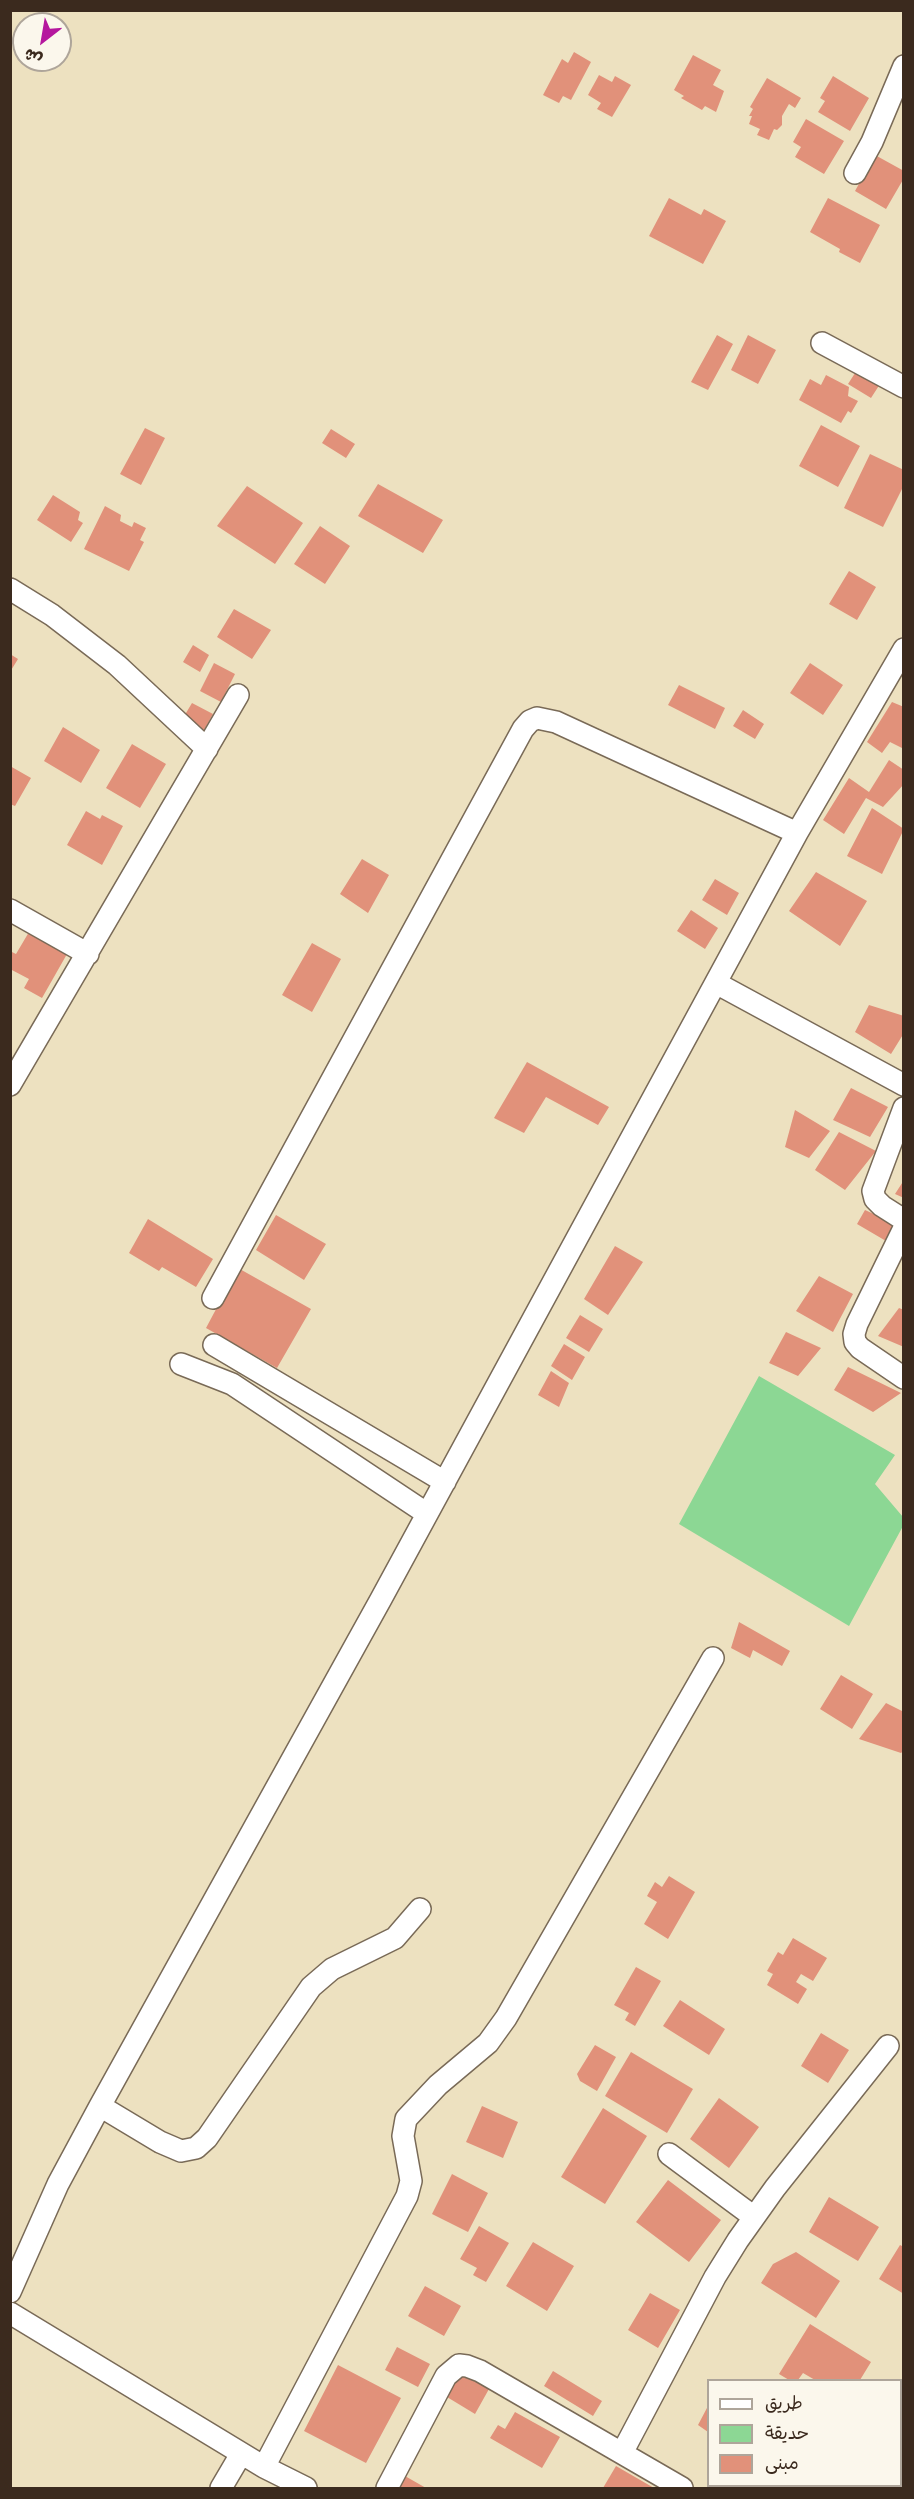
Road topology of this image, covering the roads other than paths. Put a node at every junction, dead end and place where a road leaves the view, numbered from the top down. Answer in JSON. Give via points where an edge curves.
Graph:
{"nodes":[{"id":1,"x":903,"y":66,"type":"edge"},
{"id":2,"x":855,"y":173,"type":"dead end"},
{"id":3,"x":822,"y":343,"type":"dead end"},
{"id":4,"x":903,"y":387,"type":"edge"},
{"id":5,"x":10,"y":589,"type":"edge"},
{"id":6,"x":903,"y":649,"type":"edge"},
{"id":7,"x":238,"y":695,"type":"dead end"},
{"id":8,"x":207,"y":749,"type":"junction"},
{"id":9,"x":797,"y":833,"type":"junction"},
{"id":10,"x":10,"y":910,"type":"edge"},
{"id":11,"x":88,"y":954,"type":"junction"},
{"id":12,"x":716,"y":983,"type":"junction"},
{"id":13,"x":12,"y":1080,"type":"edge"},
{"id":14,"x":903,"y":1085,"type":"edge"},
{"id":15,"x":903,"y":1108,"type":"edge"},
{"id":16,"x":903,"y":1220,"type":"edge"},
{"id":17,"x":903,"y":1228,"type":"edge"},
{"id":18,"x":213,"y":1298,"type":"dead end"},
{"id":19,"x":214,"y":1345,"type":"dead end"},
{"id":20,"x":181,"y":1364,"type":"dead end"},
{"id":21,"x":903,"y":1378,"type":"edge"},
{"id":22,"x":445,"y":1482,"type":"junction"},
{"id":23,"x":426,"y":1513,"type":"junction"},
{"id":24,"x":713,"y":1658,"type":"dead end"},
{"id":25,"x":420,"y":1909,"type":"dead end"},
{"id":26,"x":888,"y":2046,"type":"dead end"},
{"id":27,"x":100,"y":2106,"type":"junction"},
{"id":28,"x":669,"y":2154,"type":"dead end"},
{"id":29,"x":754,"y":2217,"type":"junction"},
{"id":30,"x":10,"y":2292,"type":"edge"},
{"id":31,"x":10,"y":2313,"type":"edge"},
{"id":32,"x":622,"y":2453,"type":"junction"},
{"id":33,"x":241,"y":2454,"type":"junction"},
{"id":34,"x":264,"y":2467,"type":"junction"},
{"id":35,"x":283,"y":2483,"type":"edge"},
{"id":36,"x":221,"y":2488,"type":"edge"},
{"id":37,"x":306,"y":2488,"type":"edge"},
{"id":38,"x":387,"y":2488,"type":"edge"},
{"id":39,"x":682,"y":2488,"type":"edge"}],
"edges":[{"from":1,"to":2,"type":"street"},
{"from":3,"to":4,"type":"street"},
{"from":5,"to":8,"type":"street","via":[[52,615],[117,665]]},
{"from":6,"to":9,"type":"street"},
{"from":7,"to":8,"type":"street"},
{"from":8,"to":11,"type":"street"},
{"from":9,"to":12,"type":"street"},
{"from":9,"to":18,"type":"street","via":[[556,722],[537,718],[530,722]]},
{"from":10,"to":11,"type":"street"},
{"from":11,"to":13,"type":"street"},
{"from":12,"to":14,"type":"street"},
{"from":12,"to":22,"type":"street"},
{"from":15,"to":16,"type":"street","via":[[873,1191],[882,1206]]},
{"from":17,"to":21,"type":"street","via":[[854,1334],[860,1348]]},
{"from":19,"to":22,"type":"street"},
{"from":20,"to":23,"type":"street","via":[[232,1384]]},
{"from":22,"to":23,"type":"street"},
{"from":23,"to":27,"type":"street"},
{"from":24,"to":34,"type":"street","via":[[506,2018],[488,2043],[438,2085],[406,2119],[403,2136],[411,2181],[407,2196]]},
{"from":25,"to":27,"type":"street","via":[[395,1938],[332,1969],[311,1987],[207,2138],[196,2148],[181,2151],[160,2142]]},
{"from":26,"to":29,"type":"street"},
{"from":27,"to":30,"type":"street","via":[[58,2184]]},
{"from":28,"to":29,"type":"street"},
{"from":29,"to":32,"type":"street","via":[[715,2277]]},
{"from":31,"to":33,"type":"street"},
{"from":32,"to":38,"type":"street","via":[[480,2372],[459,2365],[446,2376]]},
{"from":32,"to":39,"type":"street"},
{"from":33,"to":34,"type":"street"},
{"from":33,"to":36,"type":"street"},
{"from":34,"to":35,"type":"street"},
{"from":35,"to":37,"type":"street"}]}
